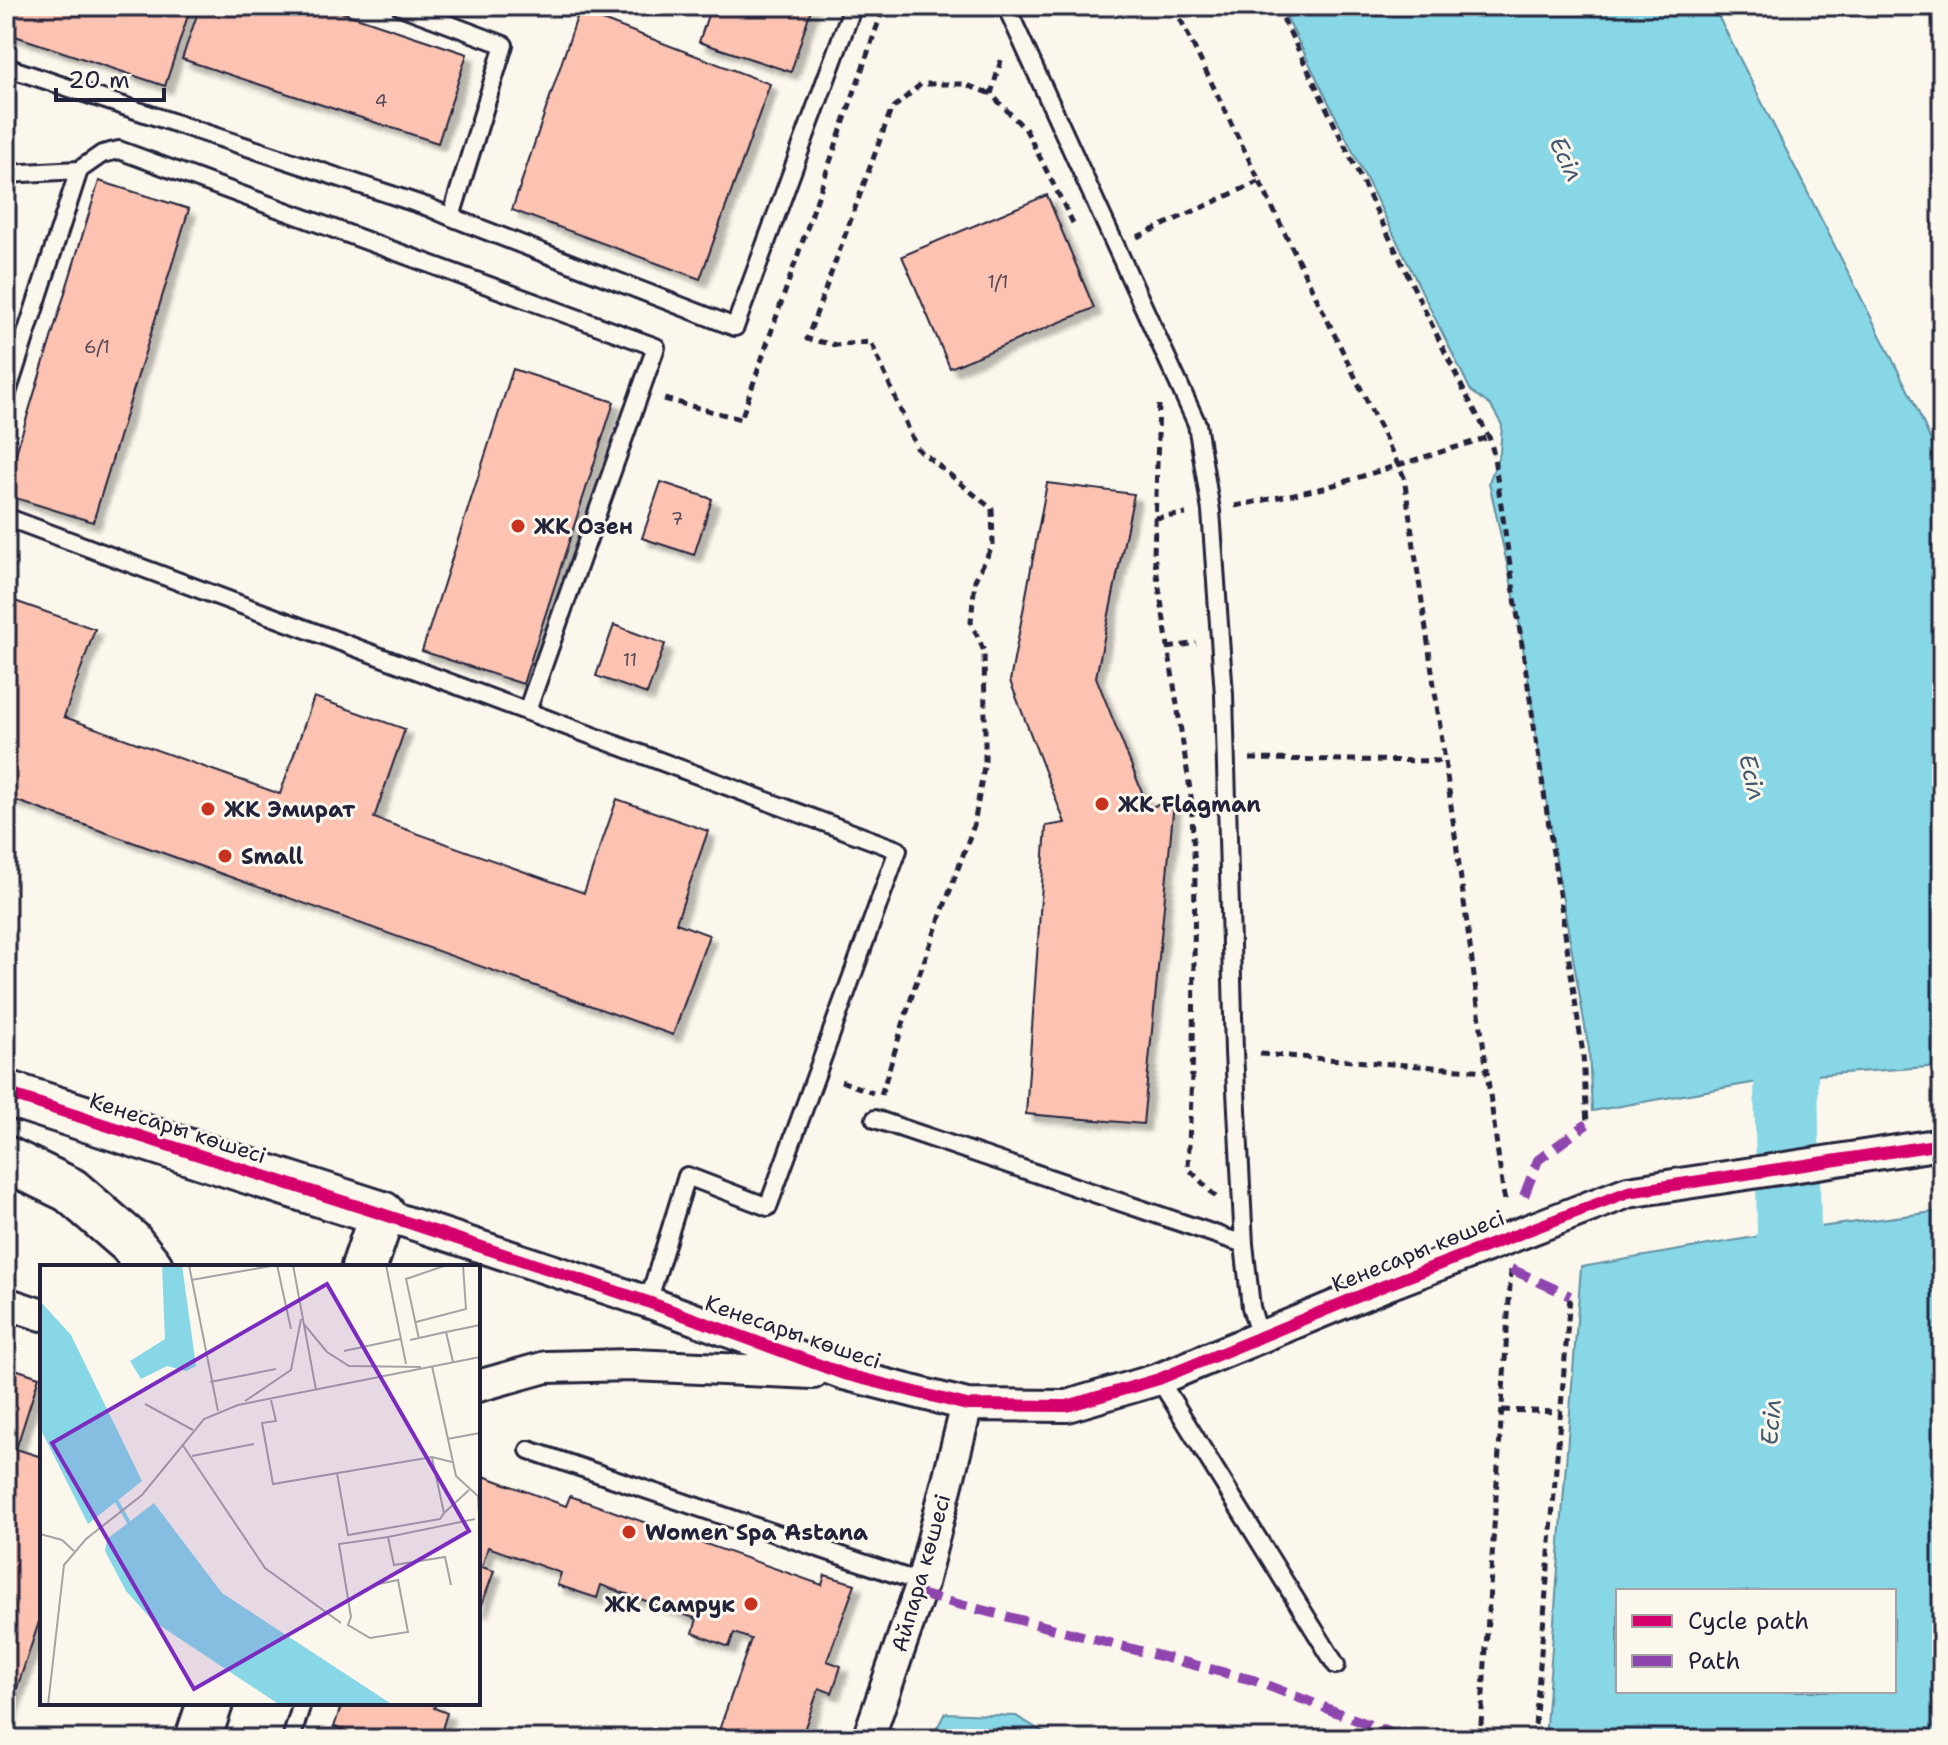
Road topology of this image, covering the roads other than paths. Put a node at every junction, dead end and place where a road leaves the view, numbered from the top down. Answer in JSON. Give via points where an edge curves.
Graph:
{"nodes":[{"id":1,"x":400,"y":6,"type":"edge"},
{"id":2,"x":853,"y":6,"type":"edge"},
{"id":3,"x":1009,"y":13,"type":"edge"},
{"id":4,"x":6,"y":67,"type":"edge"},
{"id":5,"x":79,"y":170,"type":"junction"},
{"id":6,"x":6,"y":174,"type":"edge"},
{"id":7,"x":451,"y":217,"type":"junction"},
{"id":8,"x":6,"y":396,"type":"edge"},
{"id":9,"x":6,"y":517,"type":"edge"},
{"id":10,"x":527,"y":711,"type":"junction"},
{"id":11,"x":6,"y":1093,"type":"edge"},
{"id":12,"x":875,"y":1119,"type":"road end"},
{"id":13,"x":1942,"y":1144,"type":"edge"},
{"id":14,"x":6,"y":1159,"type":"edge"},
{"id":15,"x":382,"y":1214,"type":"junction"},
{"id":16,"x":1244,"y":1244,"type":"junction"},
{"id":17,"x":148,"y":1265,"type":"edge"},
{"id":18,"x":365,"y":1265,"type":"edge"},
{"id":19,"x":648,"y":1302,"type":"junction"},
{"id":20,"x":6,"y":1303,"type":"edge"},
{"id":21,"x":40,"y":1314,"type":"edge"},
{"id":22,"x":1260,"y":1338,"type":"junction"},
{"id":23,"x":844,"y":1374,"type":"junction"},
{"id":24,"x":1159,"y":1379,"type":"junction"},
{"id":25,"x":480,"y":1385,"type":"edge"},
{"id":26,"x":967,"y":1405,"type":"junction"},
{"id":27,"x":529,"y":1450,"type":"dead end"},
{"id":28,"x":922,"y":1583,"type":"junction"},
{"id":29,"x":1336,"y":1665,"type":"dead end"},
{"id":30,"x":209,"y":1705,"type":"edge"},
{"id":31,"x":301,"y":1705,"type":"edge"},
{"id":32,"x":198,"y":1739,"type":"edge"},
{"id":33,"x":291,"y":1739,"type":"edge"},
{"id":34,"x":868,"y":1739,"type":"edge"}],
"edges":[{"from":1,"to":7,"type":"lane","via":[[504,45]]},
{"from":2,"to":7,"type":"lane","via":[[735,327]]},
{"from":3,"to":16,"type":"lane","via":[[1197,424],[1211,511],[1224,695]]},
{"from":4,"to":7,"type":"lane"},
{"from":5,"to":6,"type":"lane"},
{"from":5,"to":8,"type":"lane"},
{"from":5,"to":10,"type":"lane","via":[[102,154],[119,150],[656,347]]},
{"from":9,"to":10,"type":"lane"},
{"from":10,"to":19,"type":"lane","via":[[898,850],[768,1207],[687,1176]]},
{"from":11,"to":15,"type":"street","name":"Кенесары көшесі"},
{"from":12,"to":16,"type":"lane"},
{"from":13,"to":22,"type":"street","name":"Кенесары көшесі","via":[[1628,1192]]},
{"from":14,"to":17,"type":"street","via":[[70,1190]]},
{"from":15,"to":18,"type":"street"},
{"from":15,"to":19,"type":"street","name":"Кенесары көшесі"},
{"from":16,"to":22,"type":"lane"},
{"from":19,"to":23,"type":"street","name":"Кенесары көшесі"},
{"from":20,"to":21,"type":"street"},
{"from":22,"to":24,"type":"street","name":"Кенесары көшесі"},
{"from":23,"to":25,"type":"street","via":[[633,1365],[546,1367]]},
{"from":23,"to":26,"type":"street","name":"Кенесары көшесі"},
{"from":24,"to":26,"type":"street","name":"Кенесары көшесі","via":[[1067,1406]]},
{"from":24,"to":29,"type":"lane"},
{"from":26,"to":28,"type":"street","name":"Айпара көшесі"},
{"from":27,"to":28,"type":"lane"},
{"from":28,"to":34,"type":"street","name":"Айпара көшесі"},
{"from":30,"to":32,"type":"street"},
{"from":31,"to":33,"type":"lane"}]}
